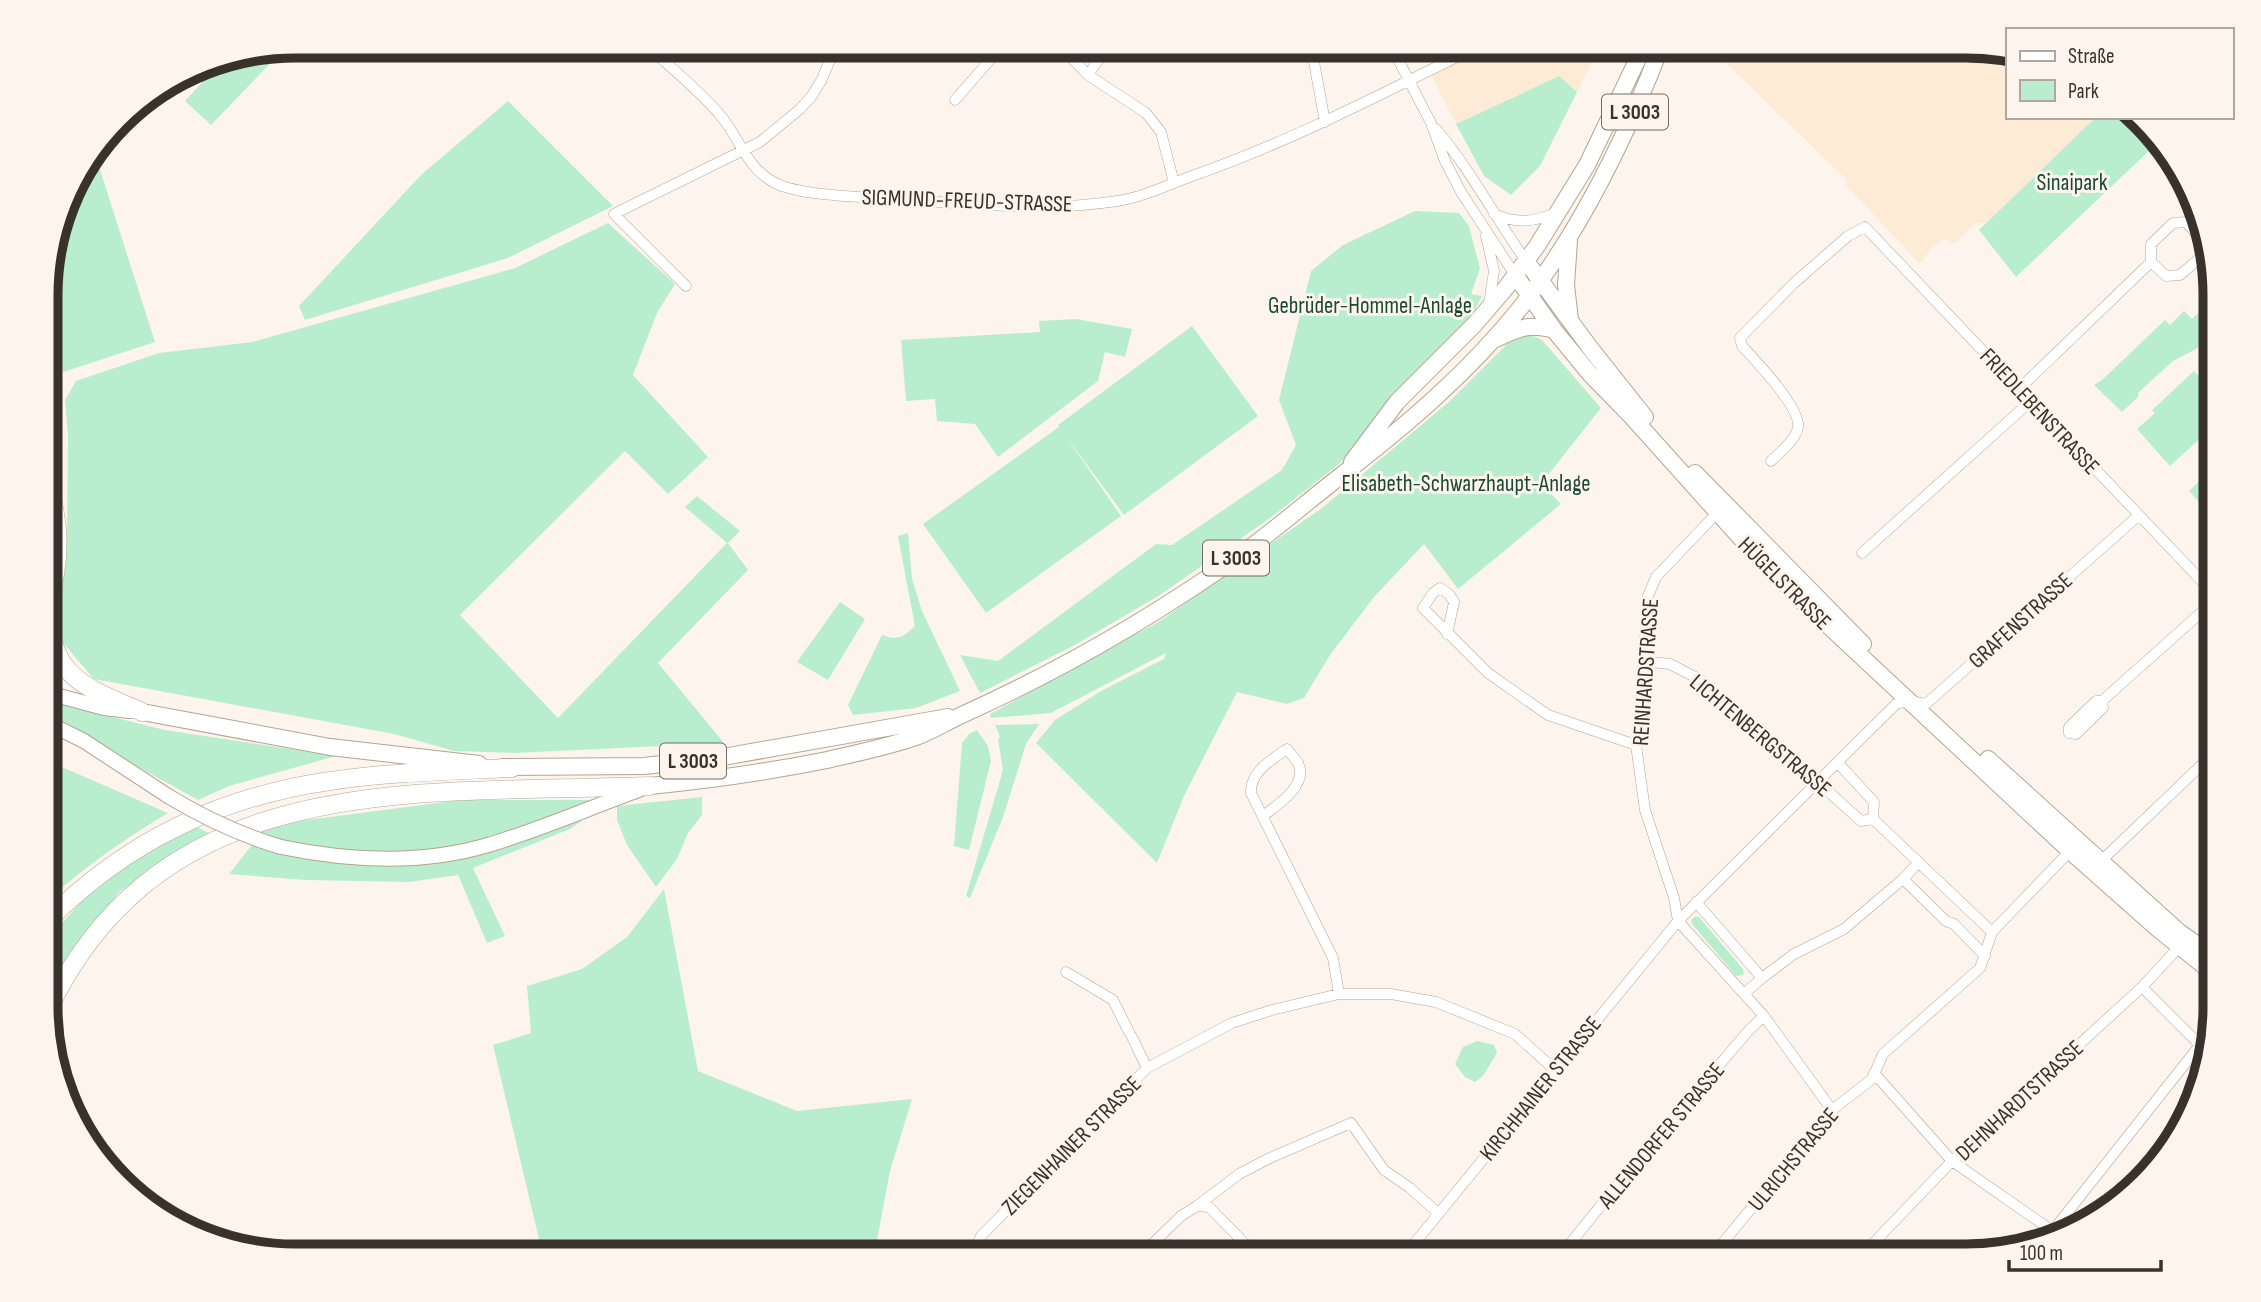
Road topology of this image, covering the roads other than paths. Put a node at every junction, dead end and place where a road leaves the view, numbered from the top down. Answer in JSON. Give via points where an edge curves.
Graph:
{"nodes":[{"id":1,"x":660,"y":58,"type":"edge"},
{"id":2,"x":831,"y":58,"type":"edge"},
{"id":3,"x":992,"y":58,"type":"edge"},
{"id":4,"x":1072,"y":58,"type":"edge"},
{"id":5,"x":1100,"y":58,"type":"edge"},
{"id":6,"x":1397,"y":58,"type":"edge"},
{"id":7,"x":1455,"y":58,"type":"edge"},
{"id":8,"x":1638,"y":58,"type":"edge"},
{"id":9,"x":1656,"y":58,"type":"edge"},
{"id":10,"x":1314,"y":62,"type":"dead end"},
{"id":11,"x":1088,"y":75,"type":"junction"},
{"id":12,"x":1409,"y":80,"type":"junction"},
{"id":13,"x":955,"y":100,"type":"dead end"},
{"id":14,"x":1325,"y":122,"type":"junction"},
{"id":15,"x":1431,"y":123,"type":"junction"},
{"id":16,"x":742,"y":151,"type":"junction"},
{"id":17,"x":1174,"y":183,"type":"junction"},
{"id":18,"x":1560,"y":211,"type":"junction"},
{"id":19,"x":1494,"y":215,"type":"junction"},
{"id":20,"x":1484,"y":229,"type":"junction"},
{"id":21,"x":2194,"y":232,"type":"edge"},
{"id":22,"x":1570,"y":234,"type":"junction"},
{"id":23,"x":2200,"y":260,"type":"edge"},
{"id":24,"x":1526,"y":261,"type":"junction"},
{"id":25,"x":2151,"y":262,"type":"junction"},
{"id":26,"x":1515,"y":275,"type":"junction"},
{"id":27,"x":1540,"y":281,"type":"junction"},
{"id":28,"x":686,"y":286,"type":"dead end"},
{"id":29,"x":1529,"y":295,"type":"junction"},
{"id":30,"x":1488,"y":310,"type":"junction"},
{"id":31,"x":1571,"y":322,"type":"junction"},
{"id":32,"x":1554,"y":330,"type":"junction"},
{"id":33,"x":1490,"y":342,"type":"junction"},
{"id":34,"x":2020,"y":388,"type":"junction"},
{"id":35,"x":2032,"y":400,"type":"junction"},
{"id":36,"x":1771,"y":461,"type":"dead end"},
{"id":37,"x":1341,"y":476,"type":"junction"},
{"id":38,"x":1717,"y":513,"type":"junction"},
{"id":39,"x":2138,"y":516,"type":"junction"},
{"id":40,"x":1748,"y":528,"type":"junction"},
{"id":41,"x":1862,"y":553,"type":"dead end"},
{"id":42,"x":2203,"y":584,"type":"edge"},
{"id":43,"x":2203,"y":608,"type":"edge"},
{"id":44,"x":1447,"y":634,"type":"dead end"},
{"id":45,"x":58,"y":655,"type":"edge"},
{"id":46,"x":1642,"y":661,"type":"junction"},
{"id":47,"x":58,"y":696,"type":"edge"},
{"id":48,"x":1903,"y":696,"type":"junction"},
{"id":49,"x":2102,"y":701,"type":"dead end"},
{"id":50,"x":1926,"y":704,"type":"junction"},
{"id":51,"x":142,"y":712,"type":"junction"},
{"id":52,"x":960,"y":715,"type":"junction"},
{"id":53,"x":58,"y":728,"type":"edge"},
{"id":54,"x":1636,"y":745,"type":"junction"},
{"id":55,"x":1838,"y":763,"type":"junction"},
{"id":56,"x":2203,"y":763,"type":"edge"},
{"id":57,"x":512,"y":768,"type":"junction"},
{"id":58,"x":1818,"y":782,"type":"junction"},
{"id":59,"x":650,"y":786,"type":"junction"},
{"id":60,"x":1263,"y":816,"type":"junction"},
{"id":61,"x":1873,"y":819,"type":"junction"},
{"id":62,"x":2070,"y":851,"type":"junction"},
{"id":63,"x":1919,"y":862,"type":"junction"},
{"id":64,"x":2096,"y":865,"type":"junction"},
{"id":65,"x":1903,"y":879,"type":"junction"},
{"id":66,"x":1696,"y":902,"type":"junction"},
{"id":67,"x":58,"y":911,"type":"edge"},
{"id":68,"x":1678,"y":921,"type":"junction"},
{"id":69,"x":1992,"y":932,"type":"junction"},
{"id":70,"x":2179,"y":947,"type":"junction"},
{"id":71,"x":1985,"y":956,"type":"junction"},
{"id":72,"x":2203,"y":959,"type":"edge"},
{"id":73,"x":2203,"y":963,"type":"edge"},
{"id":74,"x":1066,"y":972,"type":"dead end"},
{"id":75,"x":1762,"y":978,"type":"junction"},
{"id":76,"x":2142,"y":987,"type":"junction"},
{"id":77,"x":58,"y":991,"type":"edge"},
{"id":78,"x":1745,"y":993,"type":"junction"},
{"id":79,"x":1339,"y":994,"type":"junction"},
{"id":80,"x":1765,"y":1016,"type":"junction"},
{"id":81,"x":2200,"y":1045,"type":"edge"},
{"id":82,"x":2198,"y":1054,"type":"edge"},
{"id":83,"x":1147,"y":1068,"type":"junction"},
{"id":84,"x":1555,"y":1070,"type":"junction"},
{"id":85,"x":1874,"y":1073,"type":"junction"},
{"id":86,"x":1832,"y":1110,"type":"junction"},
{"id":87,"x":1952,"y":1161,"type":"junction"},
{"id":88,"x":1197,"y":1206,"type":"junction"},
{"id":89,"x":1438,"y":1213,"type":"junction"},
{"id":90,"x":2057,"y":1226,"type":"edge"},
{"id":91,"x":2048,"y":1229,"type":"edge"},
{"id":92,"x":977,"y":1244,"type":"edge"},
{"id":93,"x":1152,"y":1244,"type":"edge"},
{"id":94,"x":1242,"y":1244,"type":"edge"},
{"id":95,"x":1413,"y":1244,"type":"edge"},
{"id":96,"x":1570,"y":1244,"type":"edge"},
{"id":97,"x":1722,"y":1244,"type":"edge"},
{"id":98,"x":1872,"y":1244,"type":"edge"}],
"edges":[{"from":1,"to":16,"type":"street","name":"SIGMUND-FREUD-STRASSE","via":[[719,113]]},
{"from":2,"to":16,"type":"street","via":[[800,109]]},
{"from":3,"to":13,"type":"street"},
{"from":4,"to":11,"type":"street"},
{"from":5,"to":11,"type":"street"},
{"from":6,"to":12,"type":"street","name":"HÜGELSTRASSE"},
{"from":7,"to":12,"type":"street","name":"SIGMUND-FREUD-STRASSE"},
{"from":8,"to":18,"type":"main road","number":"L 3003"},
{"from":9,"to":22,"type":"main road","number":"L 3003","via":[[1617,151]]},
{"from":10,"to":14,"type":"street"},
{"from":11,"to":17,"type":"street","via":[[1146,113],[1160,132]]},
{"from":12,"to":14,"type":"street","name":"SIGMUND-FREUD-STRASSE"},
{"from":12,"to":15,"type":"street","name":"HÜGELSTRASSE"},
{"from":14,"to":17,"type":"street","name":"SIGMUND-FREUD-STRASSE"},
{"from":15,"to":19,"type":"street","name":"HÜGELSTRASSE"},
{"from":15,"to":20,"type":"street","name":"HÜGELSTRASSE","via":[[1445,161]]},
{"from":16,"to":17,"type":"street","name":"SIGMUND-FREUD-STRASSE","via":[[758,172],[783,187],[874,198],[1065,207],[1148,194]]},
{"from":16,"to":28,"type":"street","via":[[614,214]]},
{"from":18,"to":19,"type":"street","via":[[1529,222]]},
{"from":18,"to":24,"type":"main road","number":"L 3003"},
{"from":19,"to":24,"type":"street","name":"HÜGELSTRASSE"},
{"from":20,"to":26,"type":"street","name":"HÜGELSTRASSE"},
{"from":20,"to":30,"type":"street","via":[[1494,271]]},
{"from":21,"to":25,"type":"street","via":[[2186,222],[2173,223],[2151,244]]},
{"from":22,"to":27,"type":"main road","number":"L 3003"},
{"from":22,"to":31,"type":"main road","via":[[1566,285]]},
{"from":23,"to":25,"type":"street","via":[[2180,275],[2166,276]]},
{"from":24,"to":26,"type":"main road","number":"L 3003"},
{"from":24,"to":27,"type":"main road","name":"HÜGELSTRASSE"},
{"from":25,"to":34,"type":"street"},
{"from":26,"to":29,"type":"main road","name":"HÜGELSTRASSE"},
{"from":26,"to":30,"type":"main road","number":"L 3003"},
{"from":27,"to":29,"type":"main road","number":"L 3003"},
{"from":27,"to":31,"type":"main road","name":"HÜGELSTRASSE"},
{"from":29,"to":32,"type":"main road","name":"HÜGELSTRASSE"},
{"from":29,"to":33,"type":"main road","number":"L 3003"},
{"from":30,"to":37,"type":"main road","number":"L 3003","via":[[1397,402]]},
{"from":31,"to":40,"type":"main road","name":"HÜGELSTRASSE","via":[[1666,441]]},
{"from":32,"to":33,"type":"main road","via":[[1525,326]]},
{"from":32,"to":38,"type":"main road","name":"HÜGELSTRASSE"},
{"from":33,"to":37,"type":"main road","number":"L 3003","via":[[1382,445]]},
{"from":34,"to":35,"type":"street","name":"FRIEDLEBENSTRASSE"},
{"from":34,"to":36,"type":"street","name":"FRIEDLEBENSTRASSE","via":[[1865,227],[1802,276],[1740,338],[1798,422],[1792,439]]},
{"from":35,"to":39,"type":"street","name":"FRIEDLEBENSTRASSE"},
{"from":35,"to":41,"type":"street"},
{"from":37,"to":52,"type":"main road","number":"L 3003","via":[[1261,540],[1162,607],[1056,669]]},
{"from":38,"to":40,"type":"main road"},
{"from":38,"to":46,"type":"street","name":"REINHARDSTRASSE","via":[[1654,581],[1648,596]]},
{"from":38,"to":48,"type":"main road","name":"HÜGELSTRASSE"},
{"from":39,"to":42,"type":"street","name":"FRIEDLEBENSTRASSE"},
{"from":39,"to":50,"type":"street","name":"GRAFENSTRASSE"},
{"from":40,"to":48,"type":"main road","name":"HÜGELSTRASSE"},
{"from":43,"to":49,"type":"street"},
{"from":44,"to":54,"type":"street","via":[[1488,673],[1548,715]]},
{"from":45,"to":51,"type":"highway","via":[[65,668],[89,688]]},
{"from":46,"to":54,"type":"street","name":"REINHARDSTRASSE"},
{"from":46,"to":58,"type":"street","name":"LICHTENBERGSTRASSE","via":[[1670,664],[1699,678]]},
{"from":47,"to":51,"type":"main road","number":"L 3003"},
{"from":48,"to":50,"type":"main road","name":"HÜGELSTRASSE"},
{"from":48,"to":55,"type":"street"},
{"from":48,"to":62,"type":"main road","name":"HÜGELSTRASSE"},
{"from":50,"to":64,"type":"main road","name":"HÜGELSTRASSE"},
{"from":51,"to":57,"type":"main road","number":"L 3003","via":[[330,747]]},
{"from":52,"to":57,"type":"main road","number":"L 3003","via":[[712,759]]},
{"from":52,"to":59,"type":"main road","number":"L 3003","via":[[919,736],[864,752],[783,769]]},
{"from":53,"to":59,"type":"main road","number":"L 3003","bridge":true,"via":[[192,810],[244,835],[316,855],[379,860],[487,845]]},
{"from":54,"to":68,"type":"street","name":"REINHARDSTRASSE","via":[[1645,810]]},
{"from":55,"to":58,"type":"street"},
{"from":55,"to":61,"type":"street","name":"LICHTENBERGSTRASSE","via":[[1874,802]]},
{"from":56,"to":64,"type":"street"},
{"from":57,"to":67,"type":"highway","via":[[332,780],[235,802],[133,850]]},
{"from":58,"to":61,"type":"street","name":"LICHTENBERGSTRASSE","via":[[1861,821]]},
{"from":58,"to":66,"type":"street"},
{"from":59,"to":77,"type":"highway","via":[[391,795],[281,814],[189,853],[133,894],[103,924]]},
{"from":60,"to":60,"type":"street","via":[[1284,801],[1299,780],[1299,765],[1287,749],[1261,768],[1250,786]]},
{"from":60,"to":79,"type":"street","via":[[1333,958]]},
{"from":61,"to":63,"type":"street","name":"LICHTENBERGSTRASSE"},
{"from":62,"to":64,"type":"main road","name":"HÜGELSTRASSE"},
{"from":62,"to":69,"type":"street","name":"ULRICHSTRASSE"},
{"from":63,"to":65,"type":"street"},
{"from":63,"to":69,"type":"street","name":"LICHTENBERGSTRASSE"},
{"from":64,"to":70,"type":"main road","name":"HÜGELSTRASSE"},
{"from":64,"to":72,"type":"main road","name":"HÜGELSTRASSE","via":[[2179,932]]},
{"from":65,"to":71,"type":"street"},
{"from":65,"to":75,"type":"street","via":[[1844,929],[1794,954]]},
{"from":66,"to":68,"type":"street"},
{"from":66,"to":75,"type":"street"},
{"from":68,"to":78,"type":"street"},
{"from":68,"to":84,"type":"street","name":"KIRCHHAINER STRASSE"},
{"from":69,"to":71,"type":"street","name":"ULRICHSTRASSE"},
{"from":70,"to":73,"type":"main road","name":"HÜGELSTRASSE"},
{"from":70,"to":76,"type":"street","name":"DEHNHARDTSTRASSE"},
{"from":71,"to":85,"type":"street","name":"ULRICHSTRASSE","via":[[1980,968],[1883,1054]]},
{"from":74,"to":83,"type":"street","name":"ZIEGENHAINER STRASSE","via":[[1112,1000]]},
{"from":75,"to":78,"type":"street"},
{"from":76,"to":81,"type":"street"},
{"from":76,"to":87,"type":"street","name":"DEHNHARDTSTRASSE"},
{"from":78,"to":80,"type":"street"},
{"from":79,"to":83,"type":"street","name":"ZIEGENHAINER STRASSE","via":[[1232,1023]]},
{"from":79,"to":84,"type":"street","name":"ZIEGENHAINER STRASSE","via":[[1436,1002],[1515,1034]]},
{"from":80,"to":86,"type":"street"},
{"from":80,"to":96,"type":"street","name":"ALLENDORFER STRASSE"},
{"from":82,"to":90,"type":"street"},
{"from":83,"to":92,"type":"street","name":"ZIEGENHAINER STRASSE"},
{"from":84,"to":89,"type":"street","name":"KIRCHHAINER STRASSE"},
{"from":85,"to":86,"type":"street","name":"ULRICHSTRASSE"},
{"from":85,"to":87,"type":"street"},
{"from":86,"to":97,"type":"street","name":"ULRICHSTRASSE"},
{"from":87,"to":91,"type":"street"},
{"from":87,"to":98,"type":"street","name":"DEHNHARDTSTRASSE"},
{"from":88,"to":89,"type":"street","via":[[1239,1174],[1351,1123],[1384,1170]]},
{"from":88,"to":93,"type":"street"},
{"from":88,"to":94,"type":"street","via":[[1209,1207]]},
{"from":89,"to":95,"type":"street","name":"KIRCHHAINER STRASSE"}]}
